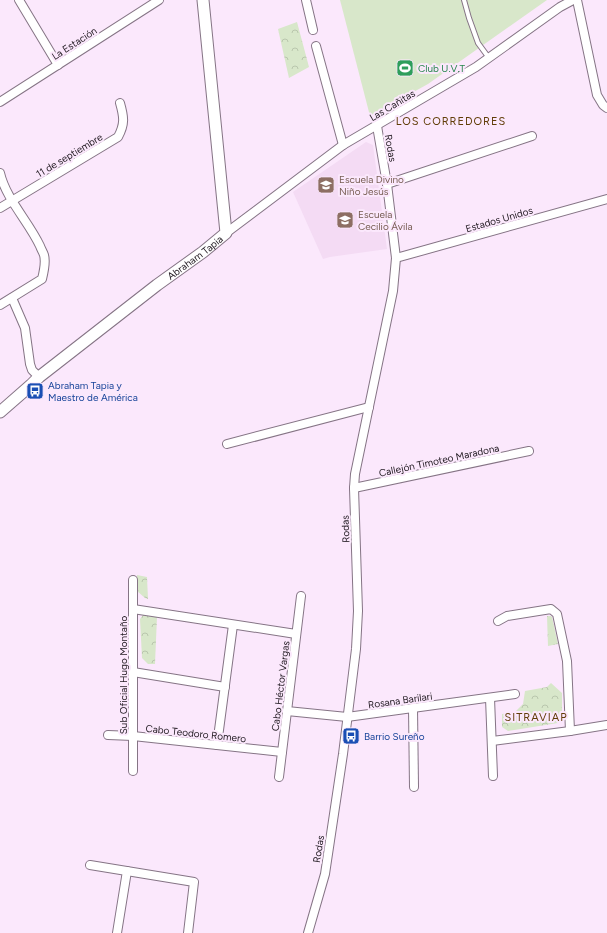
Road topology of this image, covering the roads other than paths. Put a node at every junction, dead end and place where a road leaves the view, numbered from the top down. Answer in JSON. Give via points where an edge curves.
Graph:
{"nodes":[{"id":1,"x":19,"y":0,"type":"edge"},
{"id":2,"x":159,"y":0,"type":"edge"},
{"id":3,"x":203,"y":0,"type":"edge"},
{"id":4,"x":306,"y":0,"type":"edge"},
{"id":5,"x":464,"y":0,"type":"edge"},
{"id":6,"x":573,"y":0,"type":"edge"},
{"id":7,"x":577,"y":0,"type":"edge"},
{"id":8,"x":313,"y":30,"type":"dead end"},
{"id":9,"x":316,"y":46,"type":"dead end"},
{"id":10,"x":489,"y":58,"type":"junction"},
{"id":11,"x":58,"y":65,"type":"junction"},
{"id":12,"x":0,"y":102,"type":"edge"},
{"id":13,"x":120,"y":103,"type":"dead end"},
{"id":14,"x":607,"y":108,"type":"edge"},
{"id":15,"x":377,"y":126,"type":"junction"},
{"id":16,"x":532,"y":136,"type":"dead end"},
{"id":17,"x":343,"y":145,"type":"junction"},
{"id":18,"x":0,"y":173,"type":"edge"},
{"id":19,"x":387,"y":184,"type":"junction"},
{"id":20,"x":607,"y":199,"type":"edge"},
{"id":21,"x":12,"y":200,"type":"junction"},
{"id":22,"x":0,"y":208,"type":"edge"},
{"id":23,"x":226,"y":233,"type":"junction"},
{"id":24,"x":396,"y":258,"type":"junction"},
{"id":25,"x":12,"y":298,"type":"junction"},
{"id":26,"x":0,"y":306,"type":"edge"},
{"id":27,"x":39,"y":377,"type":"junction"},
{"id":28,"x":369,"y":407,"type":"junction"},
{"id":29,"x":0,"y":412,"type":"edge"},
{"id":30,"x":227,"y":444,"type":"dead end"},
{"id":31,"x":529,"y":451,"type":"dead end"},
{"id":32,"x":354,"y":488,"type":"junction"},
{"id":33,"x":134,"y":580,"type":"dead end"},
{"id":34,"x":301,"y":596,"type":"dead end"},
{"id":35,"x":134,"y":610,"type":"junction"},
{"id":36,"x":498,"y":621,"type":"dead end"},
{"id":37,"x":233,"y":625,"type":"junction"},
{"id":38,"x":296,"y":634,"type":"junction"},
{"id":39,"x":133,"y":672,"type":"junction"},
{"id":40,"x":225,"y":687,"type":"junction"},
{"id":41,"x":515,"y":694,"type":"dead end"},
{"id":42,"x":490,"y":698,"type":"junction"},
{"id":43,"x":413,"y":708,"type":"junction"},
{"id":44,"x":287,"y":711,"type":"junction"},
{"id":45,"x":347,"y":717,"type":"junction"},
{"id":46,"x":607,"y":725,"type":"edge"},
{"id":47,"x":570,"y":732,"type":"junction"},
{"id":48,"x":108,"y":735,"type":"dead end"},
{"id":49,"x":133,"y":736,"type":"junction"},
{"id":50,"x":492,"y":741,"type":"junction"},
{"id":51,"x":217,"y":745,"type":"junction"},
{"id":52,"x":282,"y":752,"type":"junction"},
{"id":53,"x":133,"y":771,"type":"dead end"},
{"id":54,"x":493,"y":776,"type":"dead end"},
{"id":55,"x":279,"y":778,"type":"dead end"},
{"id":56,"x":414,"y":787,"type":"dead end"},
{"id":57,"x":90,"y":865,"type":"dead end"},
{"id":58,"x":126,"y":871,"type":"junction"},
{"id":59,"x":117,"y":933,"type":"edge"},
{"id":60,"x":188,"y":933,"type":"edge"},
{"id":61,"x":308,"y":933,"type":"edge"}],
"edges":[{"from":1,"to":11,"type":"street"},
{"from":2,"to":11,"type":"street","name":"La Estación"},
{"from":3,"to":23,"type":"street","name":"Abraham Tapia"},
{"from":4,"to":8,"type":"street"},
{"from":5,"to":10,"type":"lane","via":[[478,43]]},
{"from":6,"to":10,"type":"street","name":"Las Cañitas"},
{"from":7,"to":14,"type":"street","via":[[597,95]]},
{"from":9,"to":17,"type":"street"},
{"from":10,"to":15,"type":"street","name":"Las Cañitas"},
{"from":11,"to":12,"type":"street","name":"La Estación"},
{"from":13,"to":21,"type":"street","name":"11 de septiembre","via":[[123,128],[118,137]]},
{"from":15,"to":17,"type":"street","name":"Las Cañitas"},
{"from":15,"to":19,"type":"street","name":"Rodas"},
{"from":16,"to":19,"type":"street"},
{"from":17,"to":23,"type":"street","name":"Las Cañitas"},
{"from":18,"to":21,"type":"street"},
{"from":19,"to":24,"type":"street","name":"Rodas"},
{"from":20,"to":24,"type":"street","name":"Estados Unidos"},
{"from":21,"to":22,"type":"street","name":"11 de septiembre"},
{"from":21,"to":25,"type":"street","via":[[44,255],[42,279]]},
{"from":23,"to":27,"type":"street","name":"Abraham Tapia"},
{"from":24,"to":28,"type":"street","name":"Rodas","via":[[393,291]]},
{"from":25,"to":26,"type":"street"},
{"from":25,"to":27,"type":"street","via":[[25,328],[32,370]]},
{"from":27,"to":29,"type":"street","name":"Abraham Tapia"},
{"from":28,"to":30,"type":"street"},
{"from":28,"to":32,"type":"street","name":"Rodas"},
{"from":31,"to":32,"type":"street","name":"Callejón Timoteo Maradona"},
{"from":32,"to":45,"type":"street","name":"Rodas","via":[[358,611]]},
{"from":33,"to":35,"type":"street","name":"Sub Oficial Hugo Montaño"},
{"from":34,"to":38,"type":"street","name":"Cabo Héctor Vargas"},
{"from":35,"to":37,"type":"street"},
{"from":35,"to":39,"type":"street","name":"Sub Oficial Hugo Montaño"},
{"from":36,"to":47,"type":"street","via":[[507,616],[551,609],[557,614],[568,661]]},
{"from":37,"to":38,"type":"street"},
{"from":37,"to":40,"type":"street"},
{"from":38,"to":44,"type":"street","name":"Cabo Héctor Vargas"},
{"from":39,"to":40,"type":"street"},
{"from":39,"to":49,"type":"street","name":"Sub Oficial Hugo Montaño"},
{"from":40,"to":51,"type":"street"},
{"from":41,"to":42,"type":"street","name":"Rosana Barilari"},
{"from":42,"to":43,"type":"street","name":"Rosana Barilari"},
{"from":42,"to":50,"type":"street"},
{"from":43,"to":45,"type":"street","name":"Rosana Barilari"},
{"from":43,"to":56,"type":"street"},
{"from":44,"to":45,"type":"street","name":"Rosana Barilari"},
{"from":44,"to":52,"type":"street","name":"Cabo Héctor Vargas"},
{"from":45,"to":61,"type":"street","name":"Rodas","via":[[324,874]]},
{"from":46,"to":47,"type":"street"},
{"from":47,"to":50,"type":"street"},
{"from":48,"to":49,"type":"street","name":"Cabo Teodoro Romero"},
{"from":49,"to":51,"type":"street","name":"Cabo Teodoro Romero"},
{"from":49,"to":53,"type":"street","name":"Sub Oficial Hugo Montaño"},
{"from":50,"to":54,"type":"street"},
{"from":51,"to":52,"type":"street","name":"Cabo Teodoro Romero"},
{"from":52,"to":55,"type":"street","name":"Cabo Héctor Vargas"},
{"from":57,"to":58,"type":"street"},
{"from":58,"to":59,"type":"street"},
{"from":58,"to":60,"type":"street","via":[[194,882]]}]}
